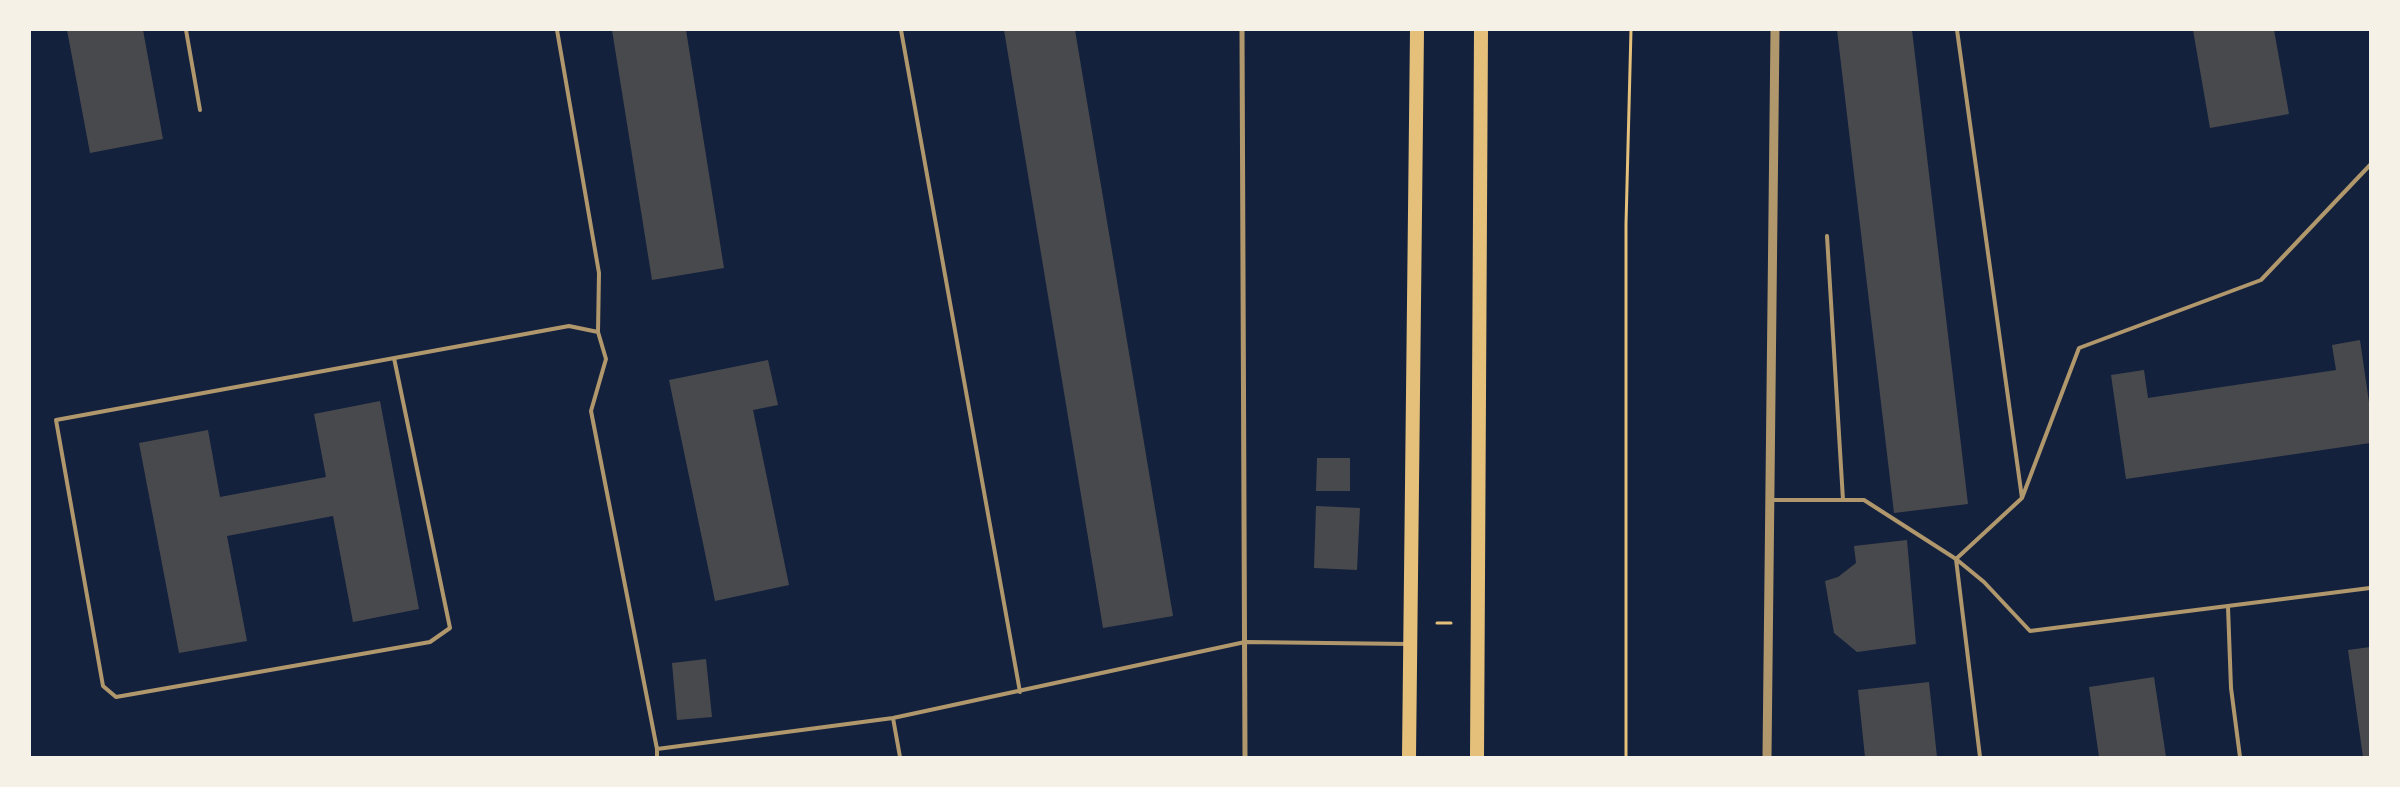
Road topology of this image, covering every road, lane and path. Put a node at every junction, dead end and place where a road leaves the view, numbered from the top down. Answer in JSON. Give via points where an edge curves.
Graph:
{"nodes":[{"id":1,"x":186,"y":30,"type":"edge"},
{"id":2,"x":557,"y":30,"type":"edge"},
{"id":3,"x":901,"y":30,"type":"edge"},
{"id":4,"x":1242,"y":30,"type":"edge"},
{"id":5,"x":1417,"y":30,"type":"edge"},
{"id":6,"x":1481,"y":30,"type":"edge"},
{"id":7,"x":1631,"y":30,"type":"edge"},
{"id":8,"x":1775,"y":30,"type":"edge"},
{"id":9,"x":1957,"y":30,"type":"edge"},
{"id":10,"x":200,"y":110,"type":"dead end"},
{"id":11,"x":2370,"y":165,"type":"edge"},
{"id":12,"x":1827,"y":236,"type":"dead end"},
{"id":13,"x":598,"y":332,"type":"junction"},
{"id":14,"x":394,"y":358,"type":"junction"},
{"id":15,"x":2022,"y":498,"type":"junction"},
{"id":16,"x":1770,"y":500,"type":"junction"},
{"id":17,"x":1844,"y":500,"type":"junction"},
{"id":18,"x":1956,"y":559,"type":"junction"},
{"id":19,"x":2370,"y":588,"type":"edge"},
{"id":20,"x":2228,"y":607,"type":"junction"},
{"id":21,"x":1410,"y":623,"type":"junction"},
{"id":22,"x":1477,"y":623,"type":"junction"},
{"id":23,"x":1245,"y":642,"type":"junction"},
{"id":24,"x":1410,"y":644,"type":"junction"},
{"id":25,"x":1020,"y":692,"type":"junction"},
{"id":26,"x":892,"y":718,"type":"junction"},
{"id":27,"x":657,"y":749,"type":"junction"},
{"id":28,"x":657,"y":757,"type":"edge"},
{"id":29,"x":900,"y":757,"type":"edge"},
{"id":30,"x":1245,"y":757,"type":"edge"},
{"id":31,"x":1409,"y":757,"type":"edge"},
{"id":32,"x":1477,"y":757,"type":"edge"},
{"id":33,"x":1626,"y":757,"type":"edge"},
{"id":34,"x":1767,"y":757,"type":"edge"},
{"id":35,"x":1980,"y":757,"type":"edge"},
{"id":36,"x":2240,"y":757,"type":"edge"}],
"edges":[{"from":1,"to":10,"type":"lane"},
{"from":2,"to":13,"type":"lane","via":[[598,274]]},
{"from":3,"to":25,"type":"lane"},
{"from":4,"to":23,"type":"street"},
{"from":5,"to":21,"type":"highway"},
{"from":6,"to":22,"type":"highway"},
{"from":7,"to":33,"type":"path","via":[[1626,224]]},
{"from":8,"to":16,"type":"street"},
{"from":9,"to":15,"type":"lane"},
{"from":11,"to":15,"type":"lane","via":[[2261,280],[2079,348]]},
{"from":12,"to":17,"type":"lane"},
{"from":13,"to":14,"type":"lane","via":[[569,326]]},
{"from":13,"to":27,"type":"lane","via":[[606,359],[591,411]]},
{"from":14,"to":14,"type":"lane","via":[[56,420],[103,686],[116,697],[430,642],[450,628]]},
{"from":15,"to":18,"type":"lane"},
{"from":16,"to":17,"type":"lane"},
{"from":16,"to":34,"type":"street"},
{"from":17,"to":18,"type":"lane","via":[[1864,500]]},
{"from":18,"to":20,"type":"lane","via":[[1984,582],[2030,631]]},
{"from":18,"to":35,"type":"lane"},
{"from":19,"to":20,"type":"lane"},
{"from":20,"to":36,"type":"lane","via":[[2231,688]]},
{"from":21,"to":22,"type":"path"},
{"from":21,"to":24,"type":"highway"},
{"from":22,"to":32,"type":"highway"},
{"from":23,"to":24,"type":"lane"},
{"from":23,"to":25,"type":"lane"},
{"from":23,"to":30,"type":"street"},
{"from":24,"to":31,"type":"highway"},
{"from":25,"to":26,"type":"lane"},
{"from":26,"to":27,"type":"lane"},
{"from":26,"to":29,"type":"lane"},
{"from":27,"to":28,"type":"lane"}]}
